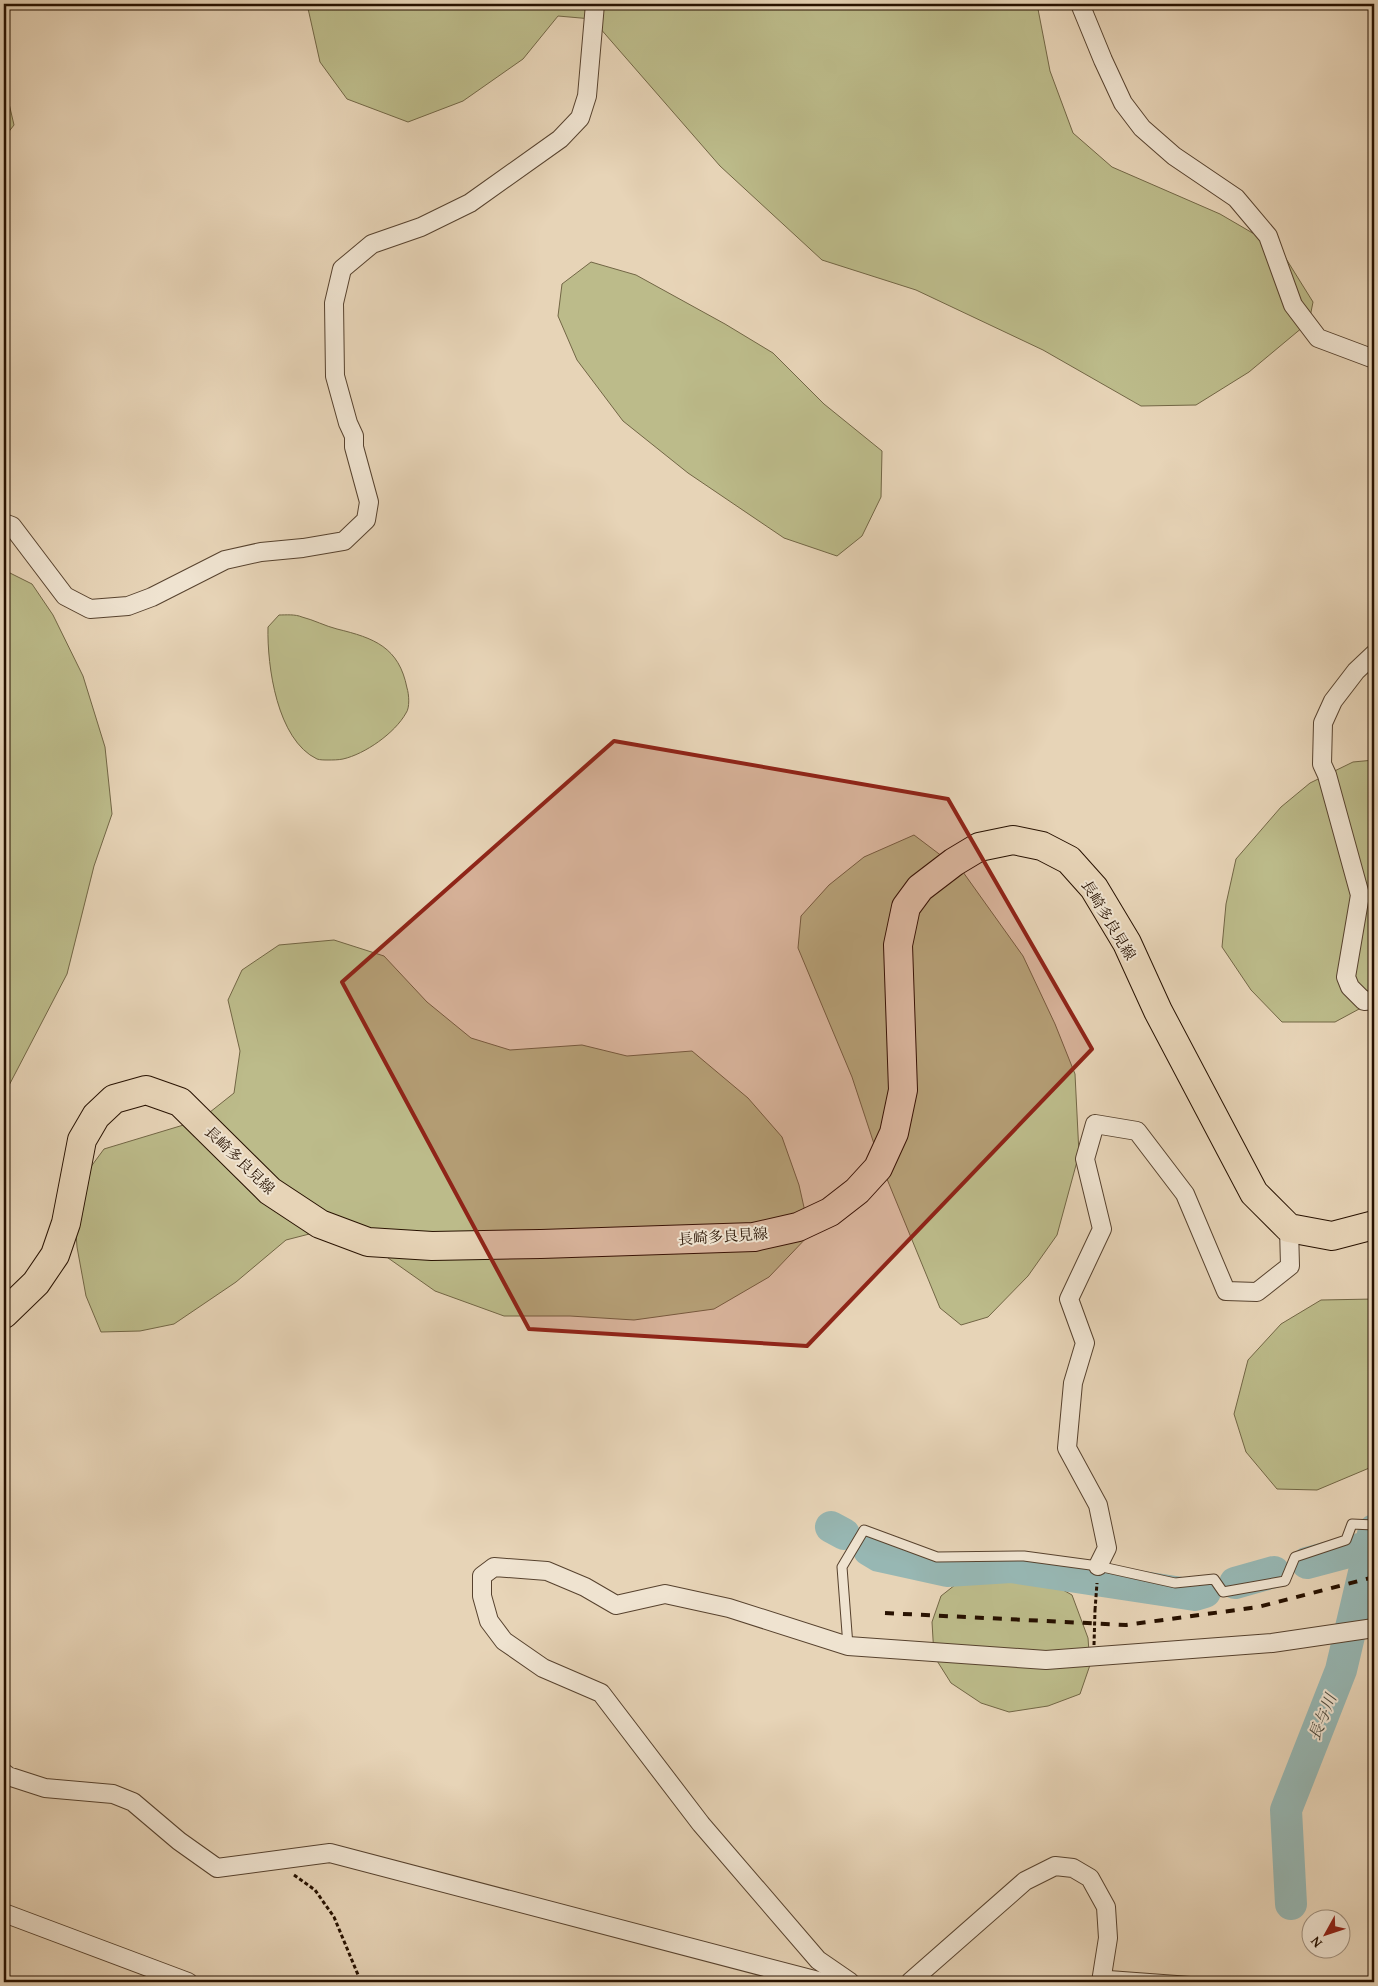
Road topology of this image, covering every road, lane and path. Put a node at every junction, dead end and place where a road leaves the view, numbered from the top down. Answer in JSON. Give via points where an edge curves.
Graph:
{"nodes":[{"id":1,"x":595,"y":4,"type":"edge"},
{"id":2,"x":1080,"y":4,"type":"edge"},
{"id":3,"x":1374,"y":359,"type":"edge"},
{"id":4,"x":4,"y":523,"type":"edge"},
{"id":5,"x":1374,"y":654,"type":"edge"},
{"id":6,"x":1374,"y":1000,"type":"edge"},
{"id":7,"x":1374,"y":1226,"type":"edge"},
{"id":8,"x":1289,"y":1228,"type":"junction"},
{"id":9,"x":4,"y":1314,"type":"edge"},
{"id":10,"x":1374,"y":1524,"type":"edge"},
{"id":11,"x":1098,"y":1566,"type":"junction"},
{"id":12,"x":1096,"y":1596,"type":"dead end"},
{"id":13,"x":1371,"y":1629,"type":"edge"},
{"id":14,"x":1094,"y":1645,"type":"dead end"},
{"id":15,"x":848,"y":1646,"type":"junction"},
{"id":16,"x":4,"y":1773,"type":"edge"},
{"id":17,"x":274,"y":1860,"type":"junction"},
{"id":18,"x":4,"y":1913,"type":"edge"},
{"id":19,"x":1101,"y":1979,"type":"edge"},
{"id":20,"x":188,"y":1982,"type":"edge"},
{"id":21,"x":361,"y":1982,"type":"edge"},
{"id":22,"x":822,"y":1982,"type":"edge"},
{"id":23,"x":850,"y":1982,"type":"edge"},
{"id":24,"x":910,"y":1982,"type":"edge"},
{"id":25,"x":1196,"y":1982,"type":"edge"}],
"edges":[{"from":1,"to":4,"type":"street","via":[[587,96],[580,118],[560,139],[470,203],[421,227],[372,244],[342,269],[334,302],[335,376],[354,436],[369,502],[366,520],[344,541],[225,560],[128,606],[90,609],[65,596],[12,526]]},
{"from":2,"to":3,"type":"street","via":[[1123,103],[1142,128],[1174,156],[1236,198],[1262,228],[1268,236],[1293,305],[1318,338]]},
{"from":5,"to":6,"type":"street","via":[[1333,701],[1323,723],[1322,764],[1360,895],[1346,977],[1350,988],[1364,1001]]},
{"from":7,"to":8,"type":"main road","via":[[1332,1236]]},
{"from":8,"to":9,"type":"main road","name":"長崎多良見線","via":[[1254,1193],[1158,1011],[1126,943],[1094,888],[1069,860],[1042,846],[1013,840],[979,847],[954,862],[920,888],[906,907],[898,945],[902,1090],[894,1133],[878,1168],[857,1192],[830,1212],[798,1227],[754,1236],[452,1246],[368,1242],[320,1224],[270,1191],[180,1102],[146,1090],[114,1099],[96,1116],[82,1140],[66,1223],[55,1255],[36,1283]]},
{"from":8,"to":11,"type":"street","via":[[1290,1266],[1257,1292],[1226,1291],[1185,1194],[1137,1132],[1095,1124],[1085,1159],[1102,1229],[1069,1299],[1085,1343],[1073,1382],[1068,1448],[1098,1505],[1107,1548]]},
{"from":10,"to":11,"type":"lane","via":[[1352,1524],[1346,1540],[1295,1557],[1285,1581],[1222,1592],[1214,1579],[1175,1583]]},
{"from":11,"to":15,"type":"lane","via":[[1024,1556],[938,1557],[864,1530],[842,1567]]},
{"from":12,"to":14,"type":"path","bridge":true},
{"from":13,"to":15,"type":"street","via":[[1302,1640],[1046,1660]]},
{"from":15,"to":23,"type":"street","via":[[729,1608],[665,1594],[616,1604],[547,1571],[494,1567],[482,1576],[482,1596],[489,1622],[504,1641],[543,1668],[601,1693],[701,1824],[798,1937],[818,1960]]},
{"from":16,"to":17,"type":"street","via":[[45,1788],[113,1794],[133,1802],[217,1868]]},
{"from":17,"to":21,"type":"path","via":[[315,1890],[334,1917]]},
{"from":17,"to":22,"type":"street","via":[[330,1853]]},
{"from":18,"to":20,"type":"street"},
{"from":19,"to":24,"type":"street","via":[[1108,1938],[1106,1907],[1090,1878],[1073,1868],[1055,1866],[1025,1881]]},
{"from":19,"to":25,"type":"lane"}]}
